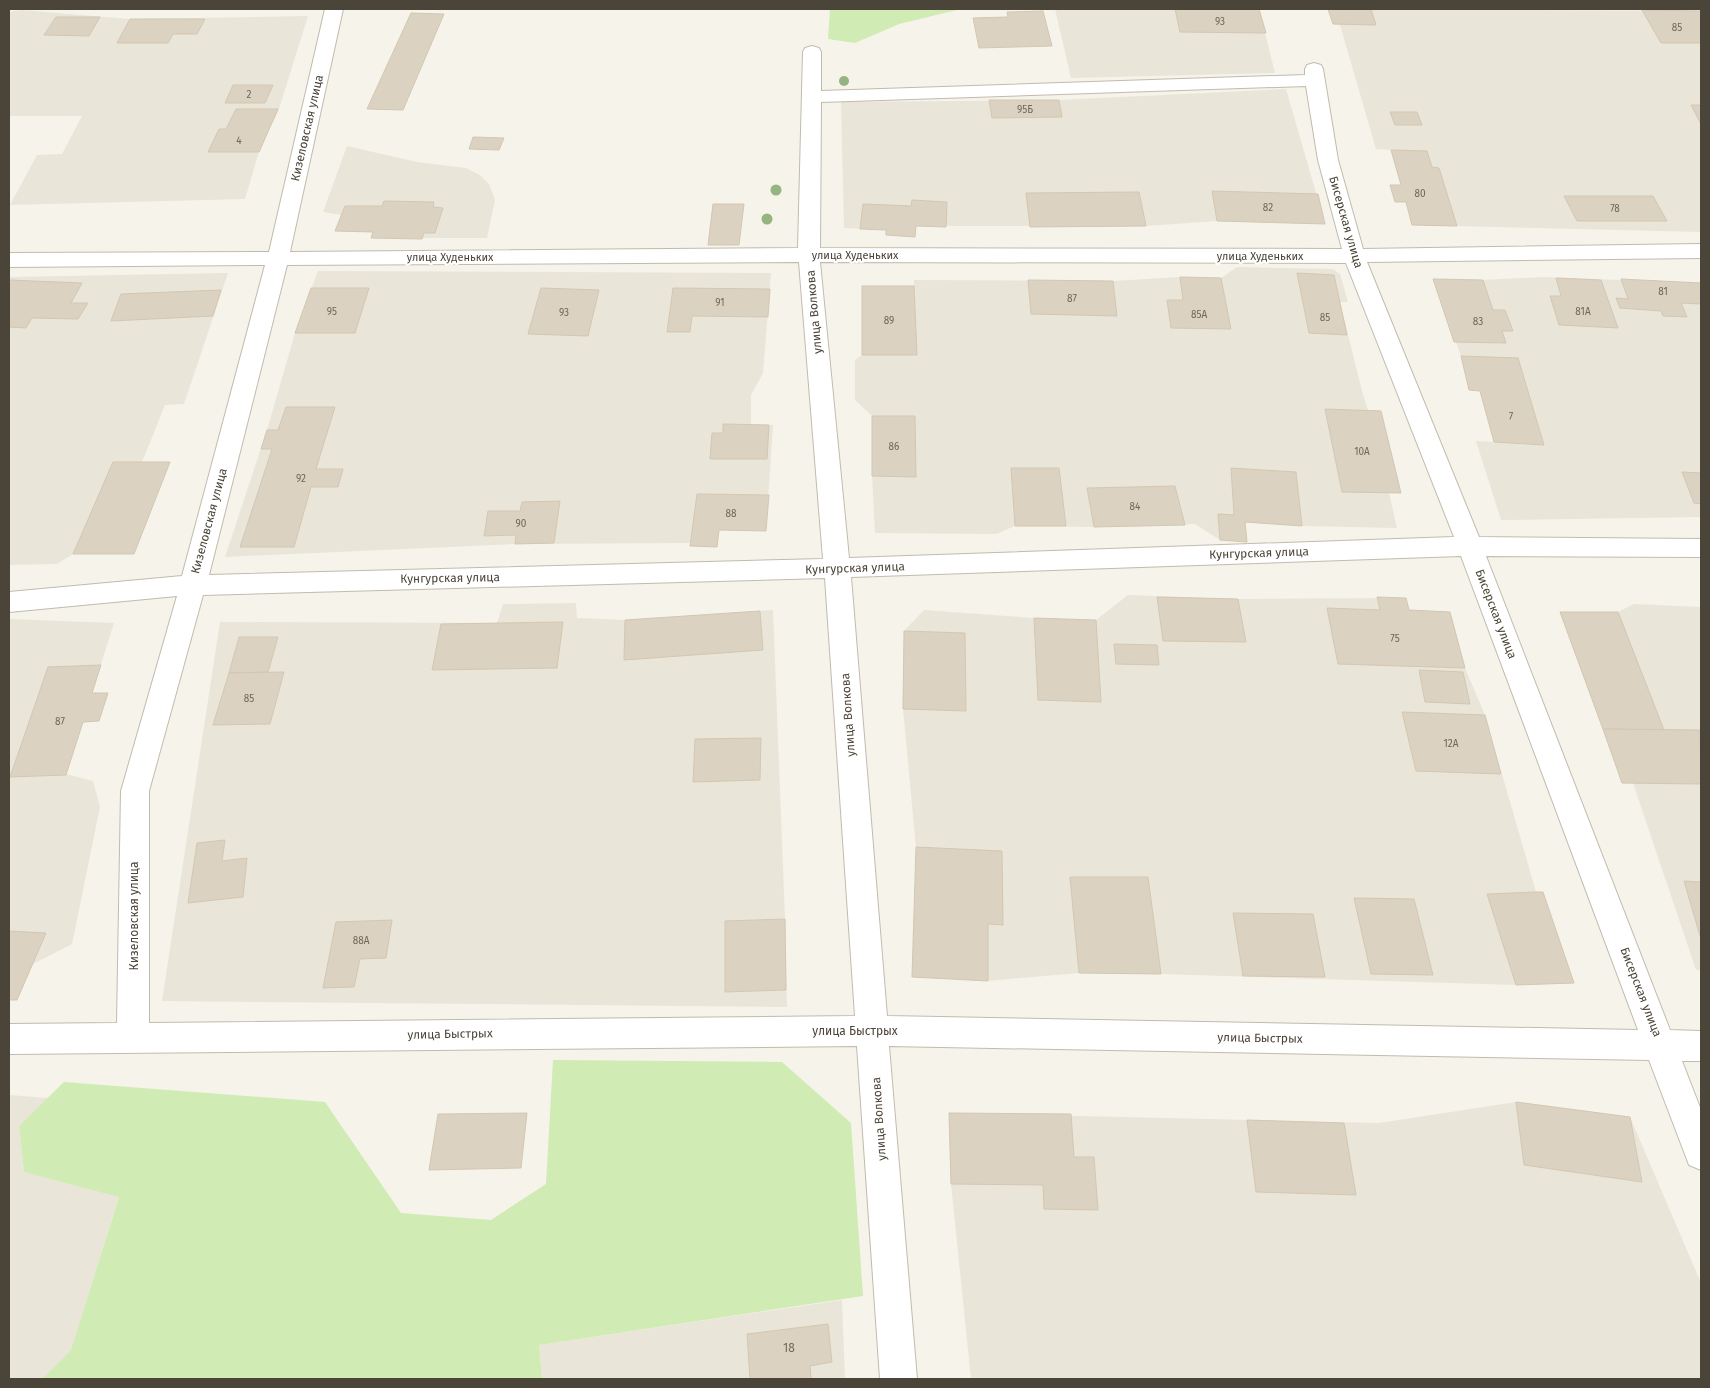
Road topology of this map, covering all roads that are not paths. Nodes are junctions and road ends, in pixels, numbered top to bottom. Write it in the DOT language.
graph roads {
  1 [pos="334,9"];
  2 [pos="812,52"];
  3 [pos="810,97"];
  4 [pos="1701,251"];
  5 [pos="809,255"];
  6 [pos="1354,256"];
  7 [pos="278,258"];
  8 [pos="9,260"];
  9 [pos="1470,546"];
  10 [pos="1701,548"];
  11 [pos="837,568"];
  12 [pos="193,585"];
  13 [pos="9,602"];
  14 [pos="873,1031"];
  15 [pos="133,1037"];
  16 [pos="9,1039"];
  17 [pos="1661,1046"];
  18 [pos="1701,1046"];
  19 [pos="1701,1153"];
  20 [pos="898,1379"];
  1 -- 7 [label="street, Кизеловская улица"];
  2 -- 3 [label="street, улица Волкова"];
  3 -- 5 [label="street, улица Волкова"];
  3 -- 6 [label="street, Бисерская улица"];
  4 -- 6 [label="street, улица Худеньких"];
  5 -- 6 [label="street, улица Худеньких"];
  5 -- 7 [label="street, улица Худеньких"];
  5 -- 11 [label="street, улица Волкова"];
  6 -- 9 [label="street, Бисерская улица"];
  7 -- 8 [label="street, улица Худеньких"];
  7 -- 12 [label="street, Кизеловская улица"];
  9 -- 10 [label="street, Кунгурская улица"];
  9 -- 11 [label="street, Кунгурская улица"];
  9 -- 17 [label="street, Бисерская улица"];
  11 -- 12 [label="street, Кунгурская улица"];
  11 -- 14 [label="street, улица Волкова"];
  12 -- 13 [label="street, Кунгурская улица"];
  12 -- 15 [label="street, Кизеловская улица"];
  14 -- 15 [label="street, улица Быстрых"];
  14 -- 17 [label="street, улица Быстрых"];
  14 -- 20 [label="street, улица Волкова"];
  15 -- 16 [label="street, улица Быстрых"];
  17 -- 18 [label="street, улица Быстрых"];
  17 -- 19 [label="street, Бисерская улица"];
}
